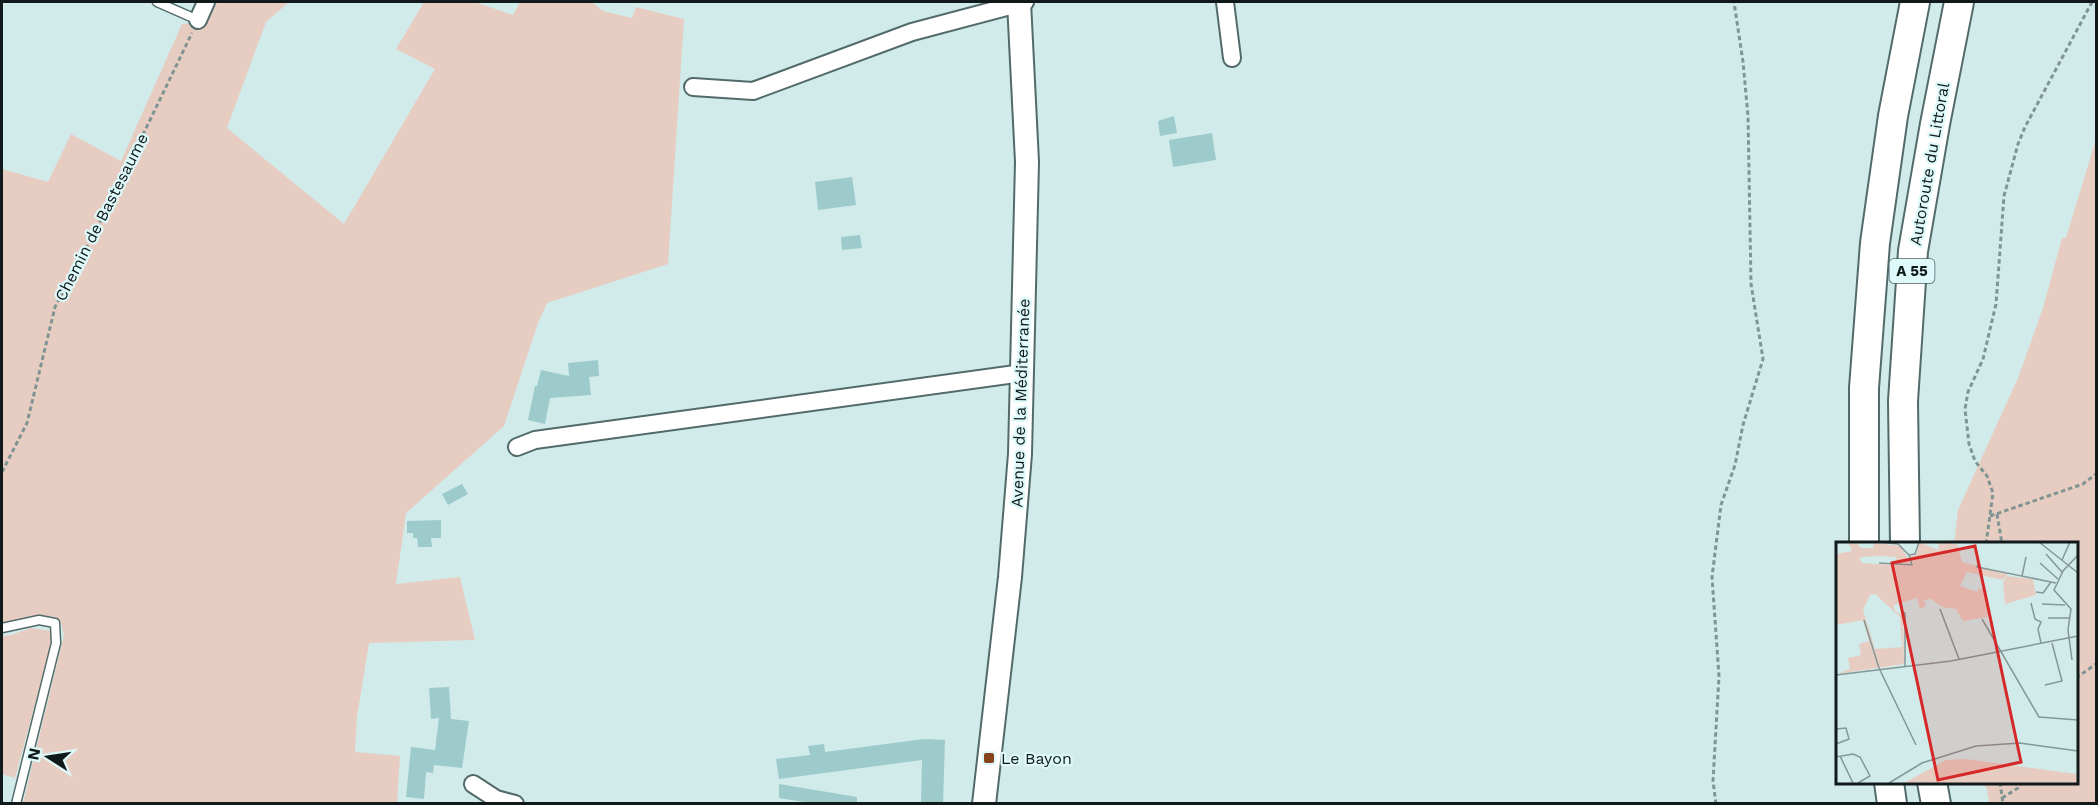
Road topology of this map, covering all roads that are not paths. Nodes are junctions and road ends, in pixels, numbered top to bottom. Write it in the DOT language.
graph roads {
  1 [pos="157,2"];
  2 [pos="206,2"];
  3 [pos="1021,2"];
  4 [pos="1225,2"];
  5 [pos="1916,2"];
  6 [pos="1959,2"];
  7 [pos="198,20"];
  8 [pos="1232,58"];
  9 [pos="693,87"];
  10 [pos="1023,373"];
  11 [pos="517,447"];
  12 [pos="1864,542"];
  13 [pos="1905,542"];
  14 [pos="2,628"];
  15 [pos="473,784"];
  16 [pos="1889,784"];
  17 [pos="1932,784"];
  18 [pos="16,804"];
  19 [pos="515,804"];
  20 [pos="984,804"];
  21 [pos="1892,804"];
  22 [pos="1936,804"];
  1 -- 7 [label="lane"];
  2 -- 7 [label="street"];
  3 -- 9 [label="street"];
  3 -- 10 [label="main road, Avenue de la Méditerranée"];
  4 -- 8 [label="street"];
  5 -- 12 [label="highway, A 55"];
  6 -- 13 [label="highway, Autoroute du Littoral / A 55"];
  10 -- 11 [label="street"];
  10 -- 20 [label="main road, Avenue de la Méditerranée"];
  14 -- 18 [label="lane"];
  15 -- 19 [label="street"];
  16 -- 21 [label="highway"];
  17 -- 22 [label="highway"];
}
